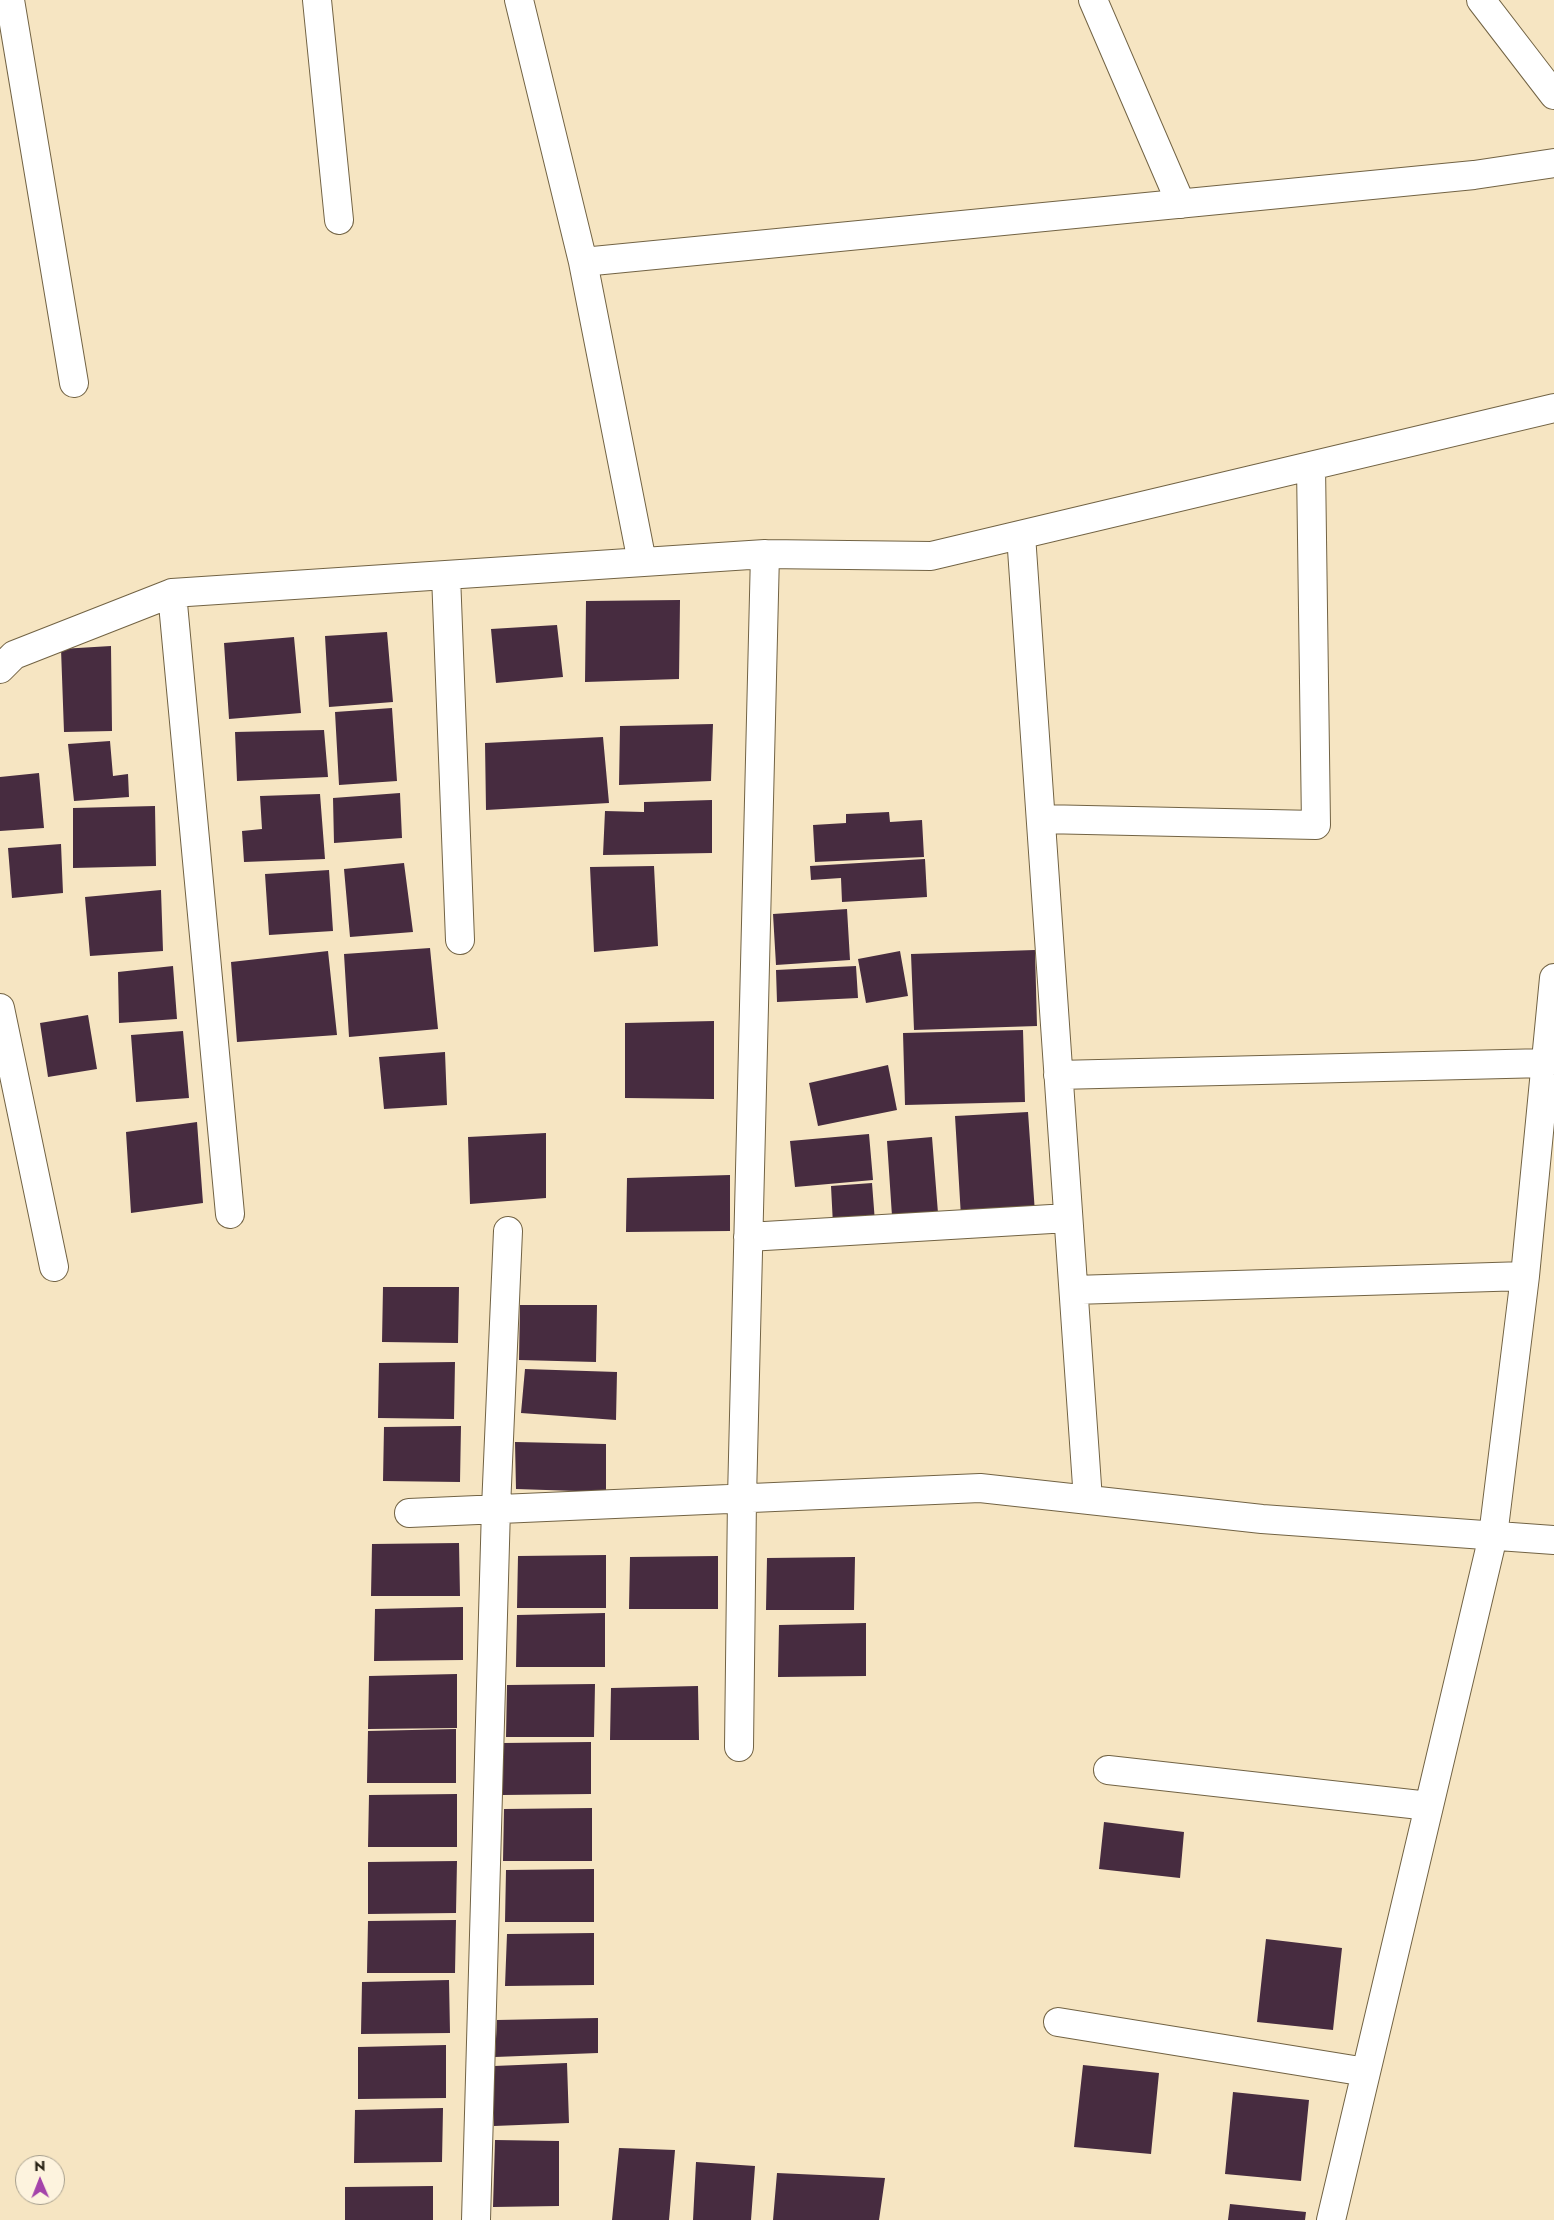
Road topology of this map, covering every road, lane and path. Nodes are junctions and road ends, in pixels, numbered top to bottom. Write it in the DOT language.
graph roads {
  1 [pos="10,0"];
  2 [pos="317,0"];
  3 [pos="519,0"];
  4 [pos="1093,0"];
  5 [pos="1481,0"];
  6 [pos="1554,95"];
  7 [pos="1554,163"];
  8 [pos="1182,204"];
  9 [pos="339,220"];
  10 [pos="582,262"];
  11 [pos="74,383"];
  12 [pos="1554,408"];
  13 [pos="1312,466"];
  14 [pos="1021,535"];
  15 [pos="765,554"];
  16 [pos="642,562"];
  17 [pos="446,574"];
  18 [pos="172,593"];
  19 [pos="5,655"];
  20 [pos="1040,820"];
  21 [pos="460,940"];
  22 [pos="1554,978"];
  23 [pos="0,1008"];
  24 [pos="1546,1063"];
  25 [pos="1058,1075"];
  26 [pos="230,1214"];
  27 [pos="1068,1218"];
  28 [pos="508,1231"];
  29 [pos="748,1237"];
  30 [pos="54,1267"];
  31 [pos="1525,1276"];
  32 [pos="1074,1290"];
  33 [pos="742,1498"];
  34 [pos="1088,1500"];
  35 [pos="496,1508"];
  36 [pos="409,1513"];
  37 [pos="1493,1536"];
  38 [pos="1554,1540"];
  39 [pos="738,1747"];
  40 [pos="1108,1770"];
  41 [pos="1429,1806"];
  42 [pos="1058,2022"];
  43 [pos="1366,2072"];
  44 [pos="476,2220"];
  45 [pos="1332,2220"];
  1 -- 11 [label="street"];
  2 -- 9 [label="street"];
  3 -- 10 [label="street"];
  4 -- 8 [label="street"];
  5 -- 6 [label="street"];
  7 -- 8 [label="street"];
  8 -- 10 [label="street"];
  10 -- 16 [label="street"];
  12 -- 13 [label="street"];
  13 -- 14 [label="street"];
  13 -- 20 [label="street"];
  14 -- 15 [label="street"];
  14 -- 20 [label="street"];
  15 -- 16 [label="street"];
  15 -- 29 [label="street"];
  16 -- 17 [label="street"];
  17 -- 18 [label="street"];
  17 -- 21 [label="street"];
  18 -- 19 [label="street"];
  18 -- 26 [label="street"];
  20 -- 25 [label="street"];
  22 -- 24 [label="street"];
  23 -- 30 [label="street"];
  24 -- 25 [label="street"];
  24 -- 31 [label="street"];
  25 -- 27 [label="street"];
  27 -- 29 [label="street"];
  27 -- 32 [label="street"];
  28 -- 35 [label="street"];
  29 -- 33 [label="street"];
  31 -- 32 [label="street"];
  31 -- 37 [label="street"];
  32 -- 34 [label="street"];
  33 -- 34 [label="street"];
  33 -- 35 [label="street"];
  33 -- 39 [label="street"];
  34 -- 37 [label="street"];
  35 -- 36 [label="street"];
  35 -- 44 [label="street"];
  37 -- 38 [label="street"];
  37 -- 41 [label="street"];
  40 -- 41 [label="street"];
  41 -- 43 [label="street"];
  42 -- 43 [label="street"];
  43 -- 45 [label="street"];
}
